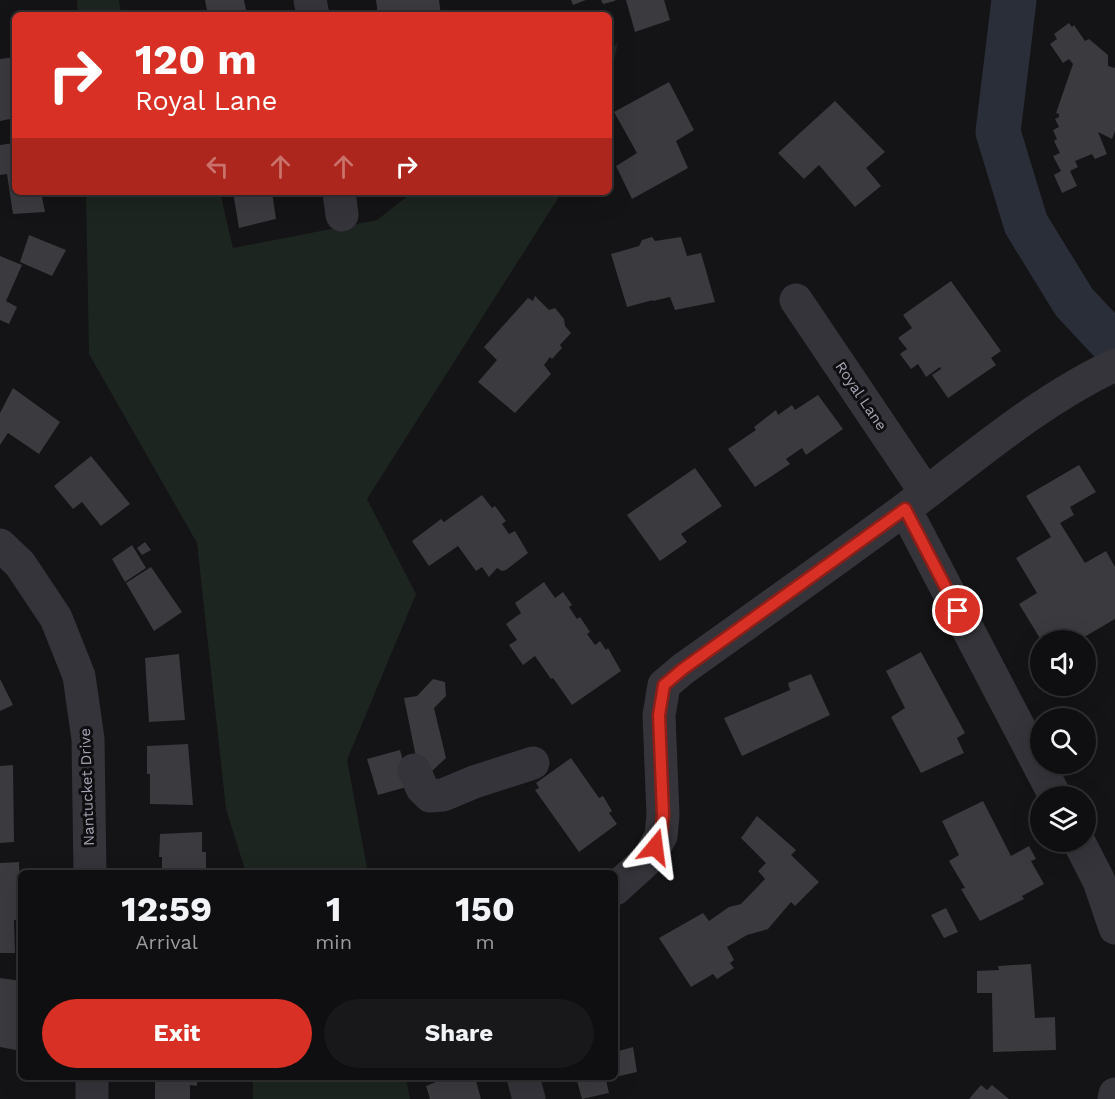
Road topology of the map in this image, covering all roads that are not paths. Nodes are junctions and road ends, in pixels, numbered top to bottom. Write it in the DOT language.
graph roads {
  1 [pos="796,300"];
  2 [pos="1108,369"];
  3 [pos="915,501"];
  4 [pos="0,545"];
  5 [pos="534,763"];
  6 [pos="414,770"];
  7 [pos="1050,786"];
  8 [pos="1084,852"];
  9 [pos="90,870"];
  10 [pos="618,886"];
  11 [pos="1115,928"];
  12 [pos="92,1080"];
  13 [pos="525,1080"];
  14 [pos="1115,1094"];
  15 [pos="92,1099"];
  16 [pos="529,1099"];
  17 [pos="1114,1099"];
  1 -- 3 [label="street, Royal Lane"];
  2 -- 3 [label="street"];
  3 -- 7 [label="street, Royal Lane"];
  3 -- 10 [label="street"];
  4 -- 9 [label="street, Nantucket Drive"];
  5 -- 6 [label="street"];
  8 -- 11 [label="street"];
  12 -- 15 [label="street"];
  13 -- 16 [label="street"];
  14 -- 17 [label="street"];
}
